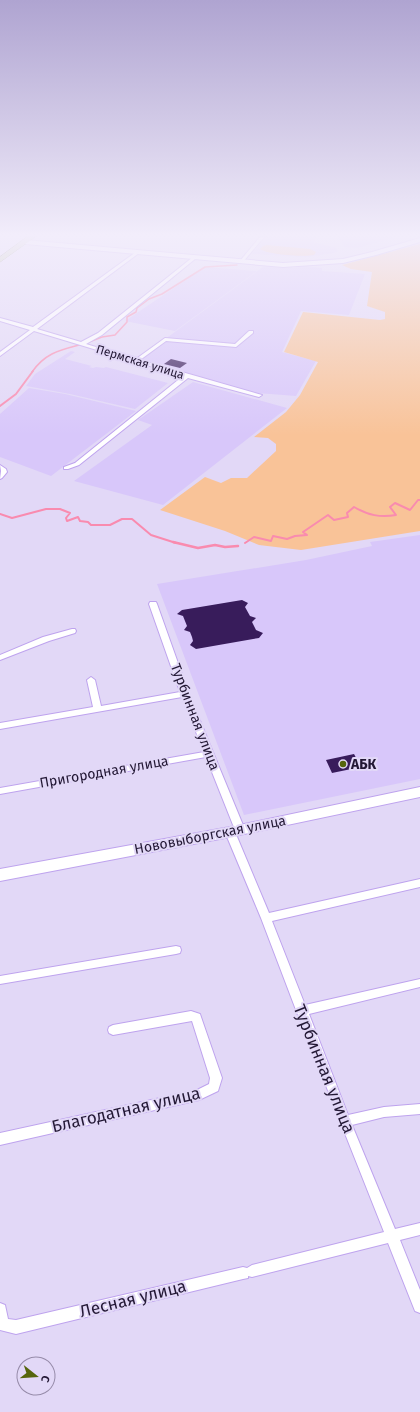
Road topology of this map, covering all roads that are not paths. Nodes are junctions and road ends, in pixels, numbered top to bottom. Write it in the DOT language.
graph roads {
  1 [pos="69,303"];
  2 [pos="138,303"];
  3 [pos="0,319"];
  4 [pos="34,329"];
  5 [pos="251,332"];
  6 [pos="81,344"];
  7 [pos="0,354"];
  8 [pos="137,360"];
  9 [pos="187,376"];
  10 [pos="259,395"];
  11 [pos="0,466"];
  12 [pos="66,468"];
  13 [pos="0,477"];
  14 [pos="154,604"];
  15 [pos="72,631"];
  16 [pos="0,658"];
  17 [pos="91,680"];
  18 [pos="185,694"];
  19 [pos="98,710"];
  20 [pos="0,726"];
  21 [pos="208,754"];
  22 [pos="0,791"];
  23 [pos="420,792"];
  24 [pos="235,831"];
  25 [pos="0,875"];
  26 [pos="420,883"];
  27 [pos="266,918"];
  28 [pos="176,950"];
  29 [pos="0,980"];
  30 [pos="420,983"];
  31 [pos="301,1011"];
  32 [pos="113,1030"];
  33 [pos="420,1109"];
  34 [pos="345,1121"];
  35 [pos="0,1140"];
  36 [pos="420,1229"];
  37 [pos="392,1237"];
  38 [pos="420,1306"];
  39 [pos="0,1310"];
  1 -- 4 [label="street"];
  2 -- 6 [label="street"];
  3 -- 4 [label="street, Пермская улица"];
  4 -- 6 [label="street, Пермская улица"];
  4 -- 7 [label="street"];
  5 -- 8 [label="street"];
  6 -- 8 [label="street, Пермская улица"];
  8 -- 9 [label="street, Пермская улица"];
  9 -- 10 [label="street, Пермская улица"];
  9 -- 12 [label="street"];
  11 -- 13 [label="street"];
  14 -- 18 [label="street, Турбинная улица"];
  15 -- 16 [label="street"];
  17 -- 19 [label="street"];
  18 -- 19 [label="street"];
  18 -- 21 [label="street, Турбинная улица"];
  19 -- 20 [label="street"];
  21 -- 22 [label="street, Пригородная улица"];
  21 -- 24 [label="street, Турбинная улица"];
  23 -- 24 [label="street, Нововыборгская улица"];
  24 -- 25 [label="street, Нововыборгская улица"];
  24 -- 27 [label="street, Турбинная улица"];
  26 -- 27 [label="street"];
  27 -- 31 [label="street, Турбинная улица"];
  28 -- 29 [label="street"];
  30 -- 31 [label="street"];
  31 -- 34 [label="street, Турбинная улица"];
  32 -- 35 [label="street, Благодатная улица"];
  33 -- 34 [label="street"];
  34 -- 37 [label="street, Турбинная улица"];
  36 -- 37 [label="street, Лесная улица"];
  37 -- 38 [label="street, Турбинная улица"];
  37 -- 39 [label="street, Лесная улица"];
}
